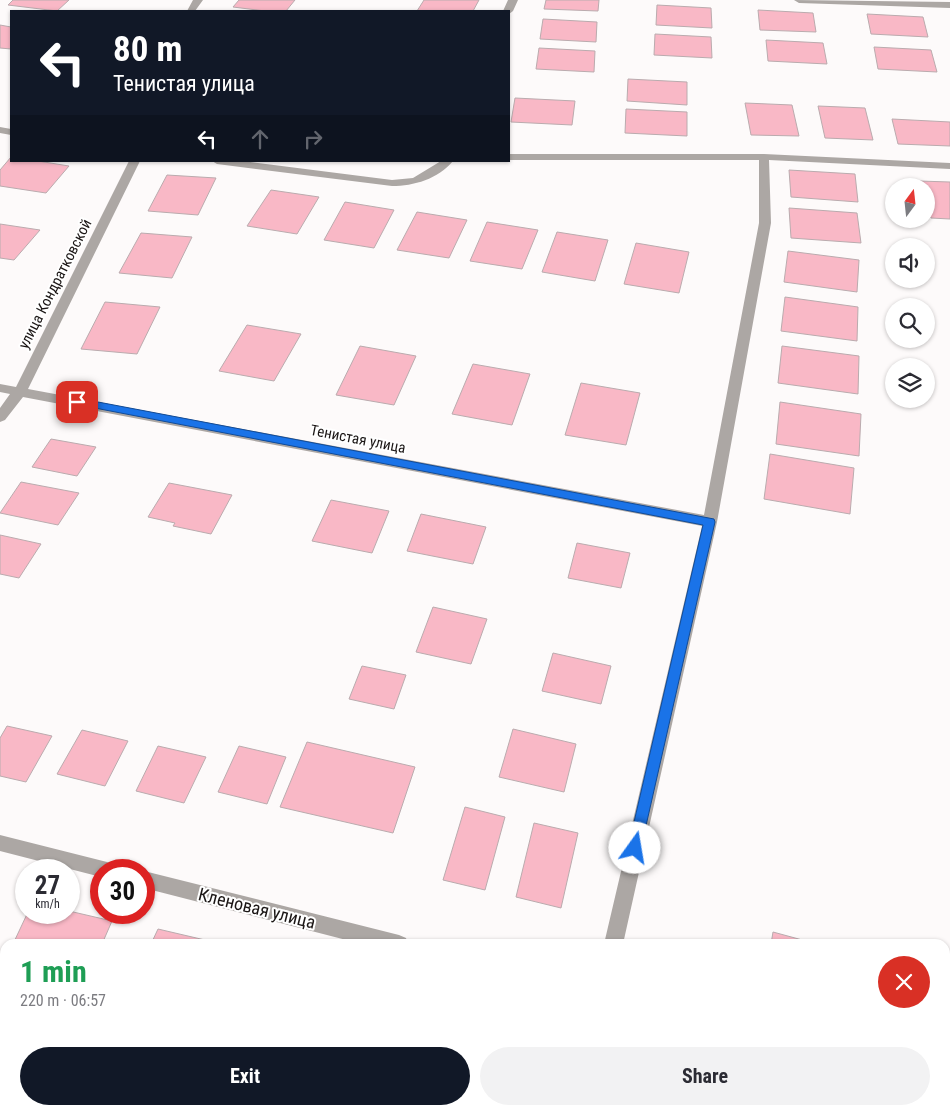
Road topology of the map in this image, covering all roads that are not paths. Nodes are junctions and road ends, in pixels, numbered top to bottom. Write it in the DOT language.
graph roads {
  1 [pos="799,0"];
  2 [pos="950,5"];
  3 [pos="510,157"];
  4 [pos="764,157"];
  5 [pos="134,162"];
  6 [pos="224,162"];
  7 [pos="447,162"];
  8 [pos="950,166"];
  9 [pos="0,388"];
  10 [pos="20,391"];
  11 [pos="0,418"];
  12 [pos="710,522"];
  13 [pos="0,843"];
  14 [pos="90,866"];
  15 [pos="155,882"];
  16 [pos="379,939"];
  17 [pos="614,939"];
  1 -- 2 [label="street"];
  3 -- 4 [label="street"];
  4 -- 8 [label="street"];
  4 -- 12 [label="street"];
  5 -- 10 [label="street, улица Кондратковской"];
  6 -- 7 [label="street"];
  9 -- 10 [label="street, Тенистая улица"];
  10 -- 11 [label="street, улица Кондратковской"];
  10 -- 12 [label="street, Тенистая улица"];
  12 -- 17 [label="street"];
  13 -- 14 [label="street"];
  15 -- 16 [label="street, Кленовая улица"];
}
